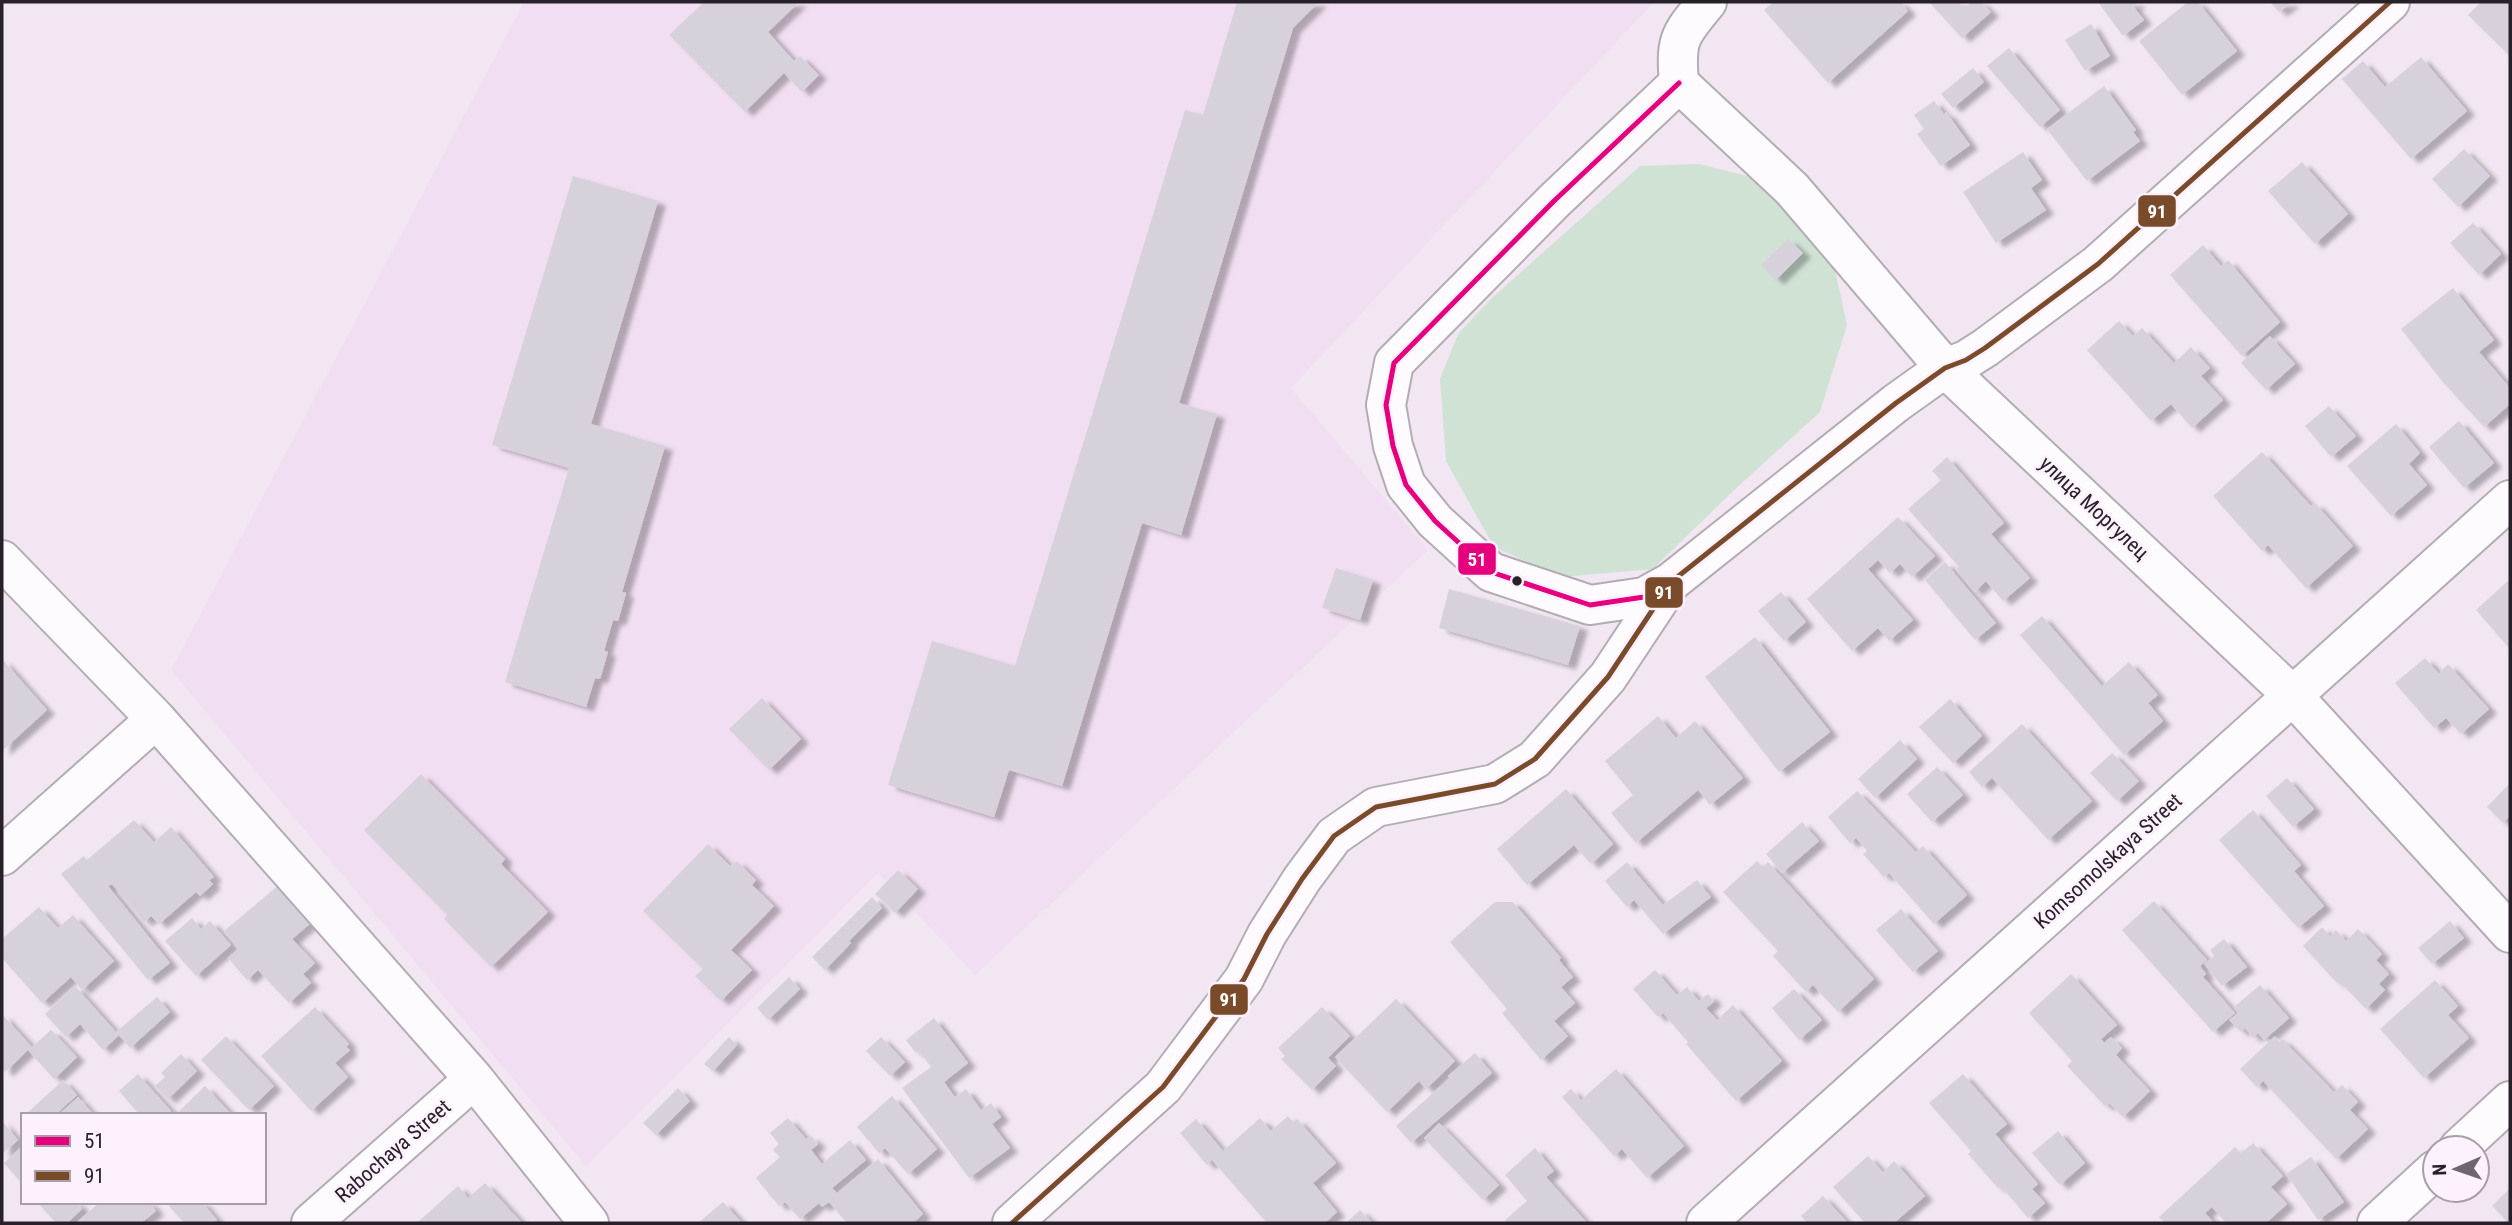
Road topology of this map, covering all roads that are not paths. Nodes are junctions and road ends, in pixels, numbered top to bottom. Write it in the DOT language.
graph roads {
  1 [pos="1707,2"];
  2 [pos="2389,2"];
  3 [pos="1679,83"];
  4 [pos="1945,368"];
  5 [pos="2510,500"];
  6 [pos="2,560"];
  7 [pos="1671,582"];
  8 [pos="2292,695"];
  9 [pos="156,719"];
  10 [pos="2,856"];
  11 [pos="2510,933"];
  12 [pos="474,1079"];
  13 [pos="2510,1101"];
  14 [pos="2474,1134"];
  15 [pos="2421,1183"];
  16 [pos="311,1223"];
  17 [pos="589,1223"];
  18 [pos="1012,1223"];
  19 [pos="1706,1223"];
  20 [pos="2376,1223"];
  1 -- 3 [label="street"];
  2 -- 4 [label="street"];
  3 -- 4 [label="street, улица Моргулец"];
  3 -- 7 [label="street"];
  4 -- 7 [label="street"];
  4 -- 8 [label="street, улица Моргулец"];
  5 -- 8 [label="street, Komsomolskaya Street"];
  6 -- 9 [label="street"];
  7 -- 18 [label="street"];
  8 -- 11 [label="street, улица Моргулец"];
  8 -- 19 [label="street, Komsomolskaya Street"];
  9 -- 10 [label="street"];
  9 -- 12 [label="street"];
  12 -- 16 [label="street, Rabochaya Street"];
  12 -- 17 [label="street"];
  13 -- 14 [label="street"];
  15 -- 20 [label="street"];
}
